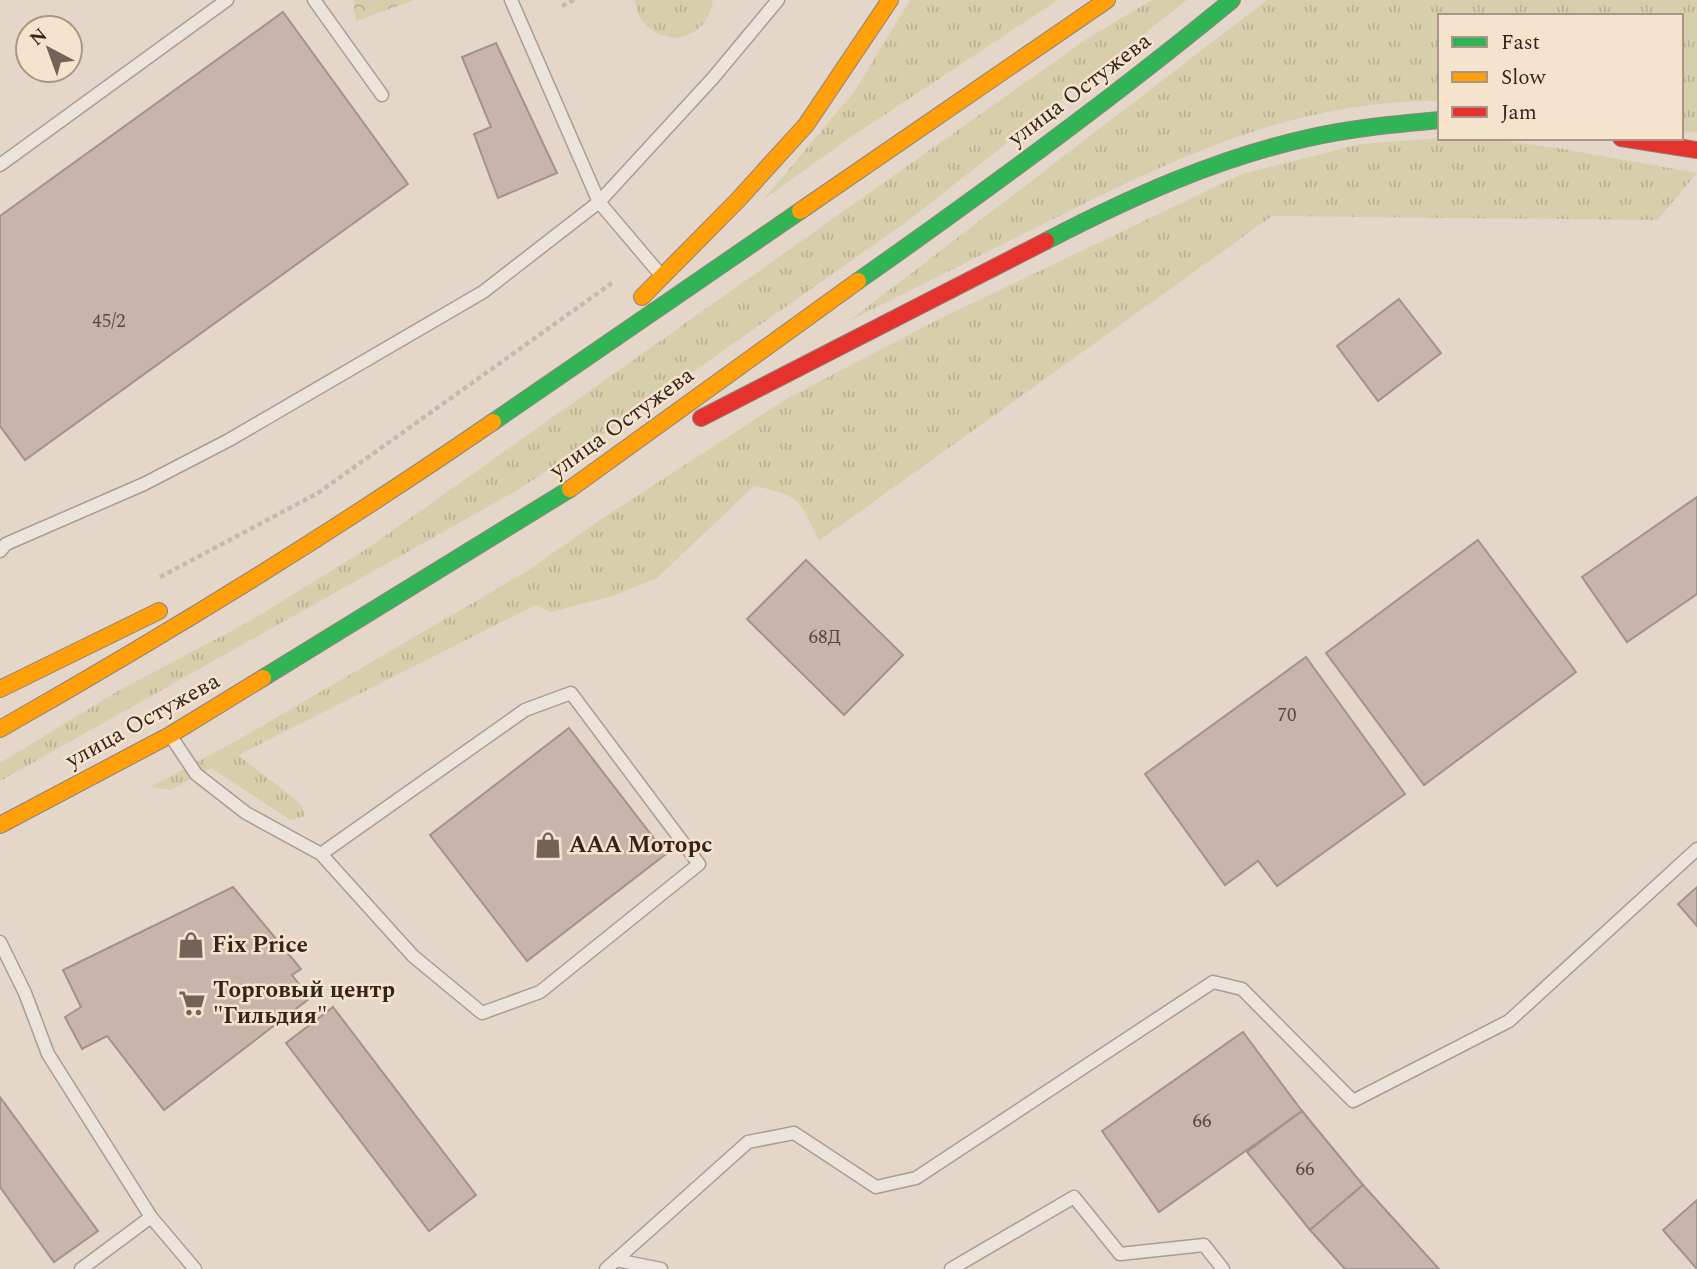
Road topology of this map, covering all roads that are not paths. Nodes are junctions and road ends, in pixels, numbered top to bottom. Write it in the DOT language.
graph roads {
  1 [pos="227,0"];
  2 [pos="314,0"];
  3 [pos="511,0"];
  4 [pos="778,0"];
  5 [pos="890,0"];
  6 [pos="1107,0"];
  7 [pos="1232,0"];
  8 [pos="382,95"];
  9 [pos="1438,120"];
  10 [pos="1634,140"];
  11 [pos="1697,150"];
  12 [pos="0,165"];
  13 [pos="599,202"];
  14 [pos="663,277"];
  15 [pos="559,375"];
  16 [pos="565,493"];
  17 [pos="365,510"];
  18 [pos="0,551"];
  19 [pos="207,588"];
  20 [pos="171,606"];
  21 [pos="0,689"];
  22 [pos="0,729"];
  23 [pos="170,735"];
  24 [pos="0,824"];
  25 [pos="1697,849"];
  26 [pos="321,854"];
  27 [pos="0,942"];
  28 [pos="151,1217"];
  29 [pos="611,1265"];
  30 [pos="81,1269"];
  31 [pos="195,1269"];
  32 [pos="661,1269"];
  33 [pos="951,1269"];
  34 [pos="1223,1269"];
  1 -- 12 [label="lane"];
  2 -- 8 [label="lane"];
  3 -- 13 [label="lane"];
  4 -- 13 [label="lane"];
  5 -- 14 [label="main road"];
  6 -- 15 [label="main road"];
  7 -- 16 [label="main road, улица Остужева"];
  9 -- 16 [label="main road"];
  10 -- 11 [label="main road"];
  13 -- 14 [label="lane"];
  13 -- 18 [label="lane"];
  14 -- 15 [label="main road"];
  15 -- 17 [label="main road"];
  16 -- 23 [label="main road, улица Остужева"];
  17 -- 19 [label="main road"];
  17 -- 22 [label="main road"];
  20 -- 21 [label="main road"];
  23 -- 24 [label="main road, улица Остужева"];
  23 -- 26 [label="lane"];
  25 -- 29 [label="lane"];
  26 -- 26 [label="lane"];
  27 -- 28 [label="lane"];
  28 -- 30 [label="lane"];
  28 -- 31 [label="lane"];
  29 -- 32 [label="lane"];
  33 -- 34 [label="lane"];
}
